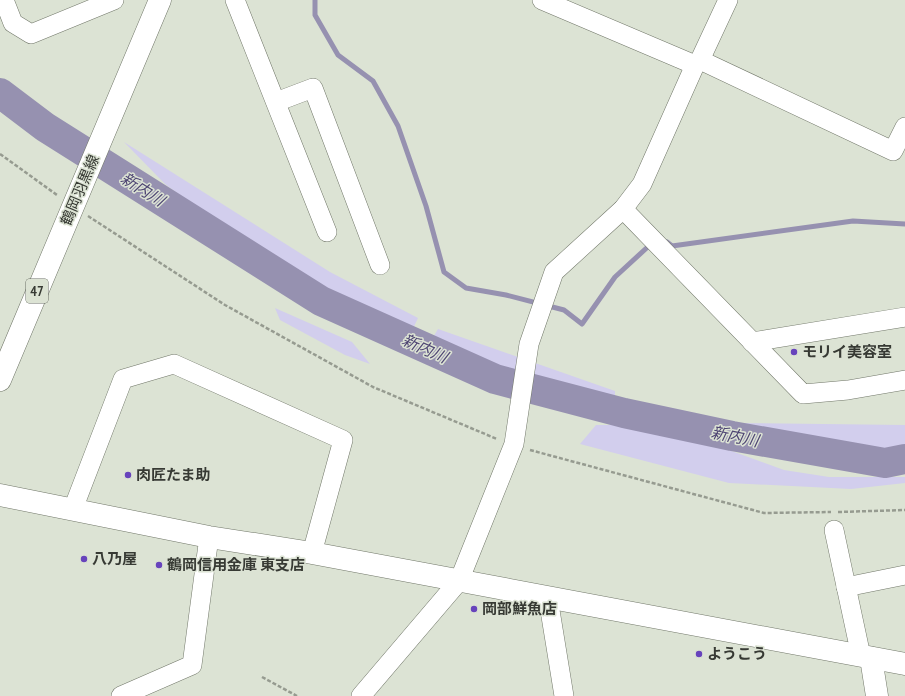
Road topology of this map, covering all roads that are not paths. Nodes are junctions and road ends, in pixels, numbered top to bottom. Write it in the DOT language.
graph roads {
  1 [pos="4,0"];
  2 [pos="114,0"];
  3 [pos="160,0"];
  4 [pos="236,0"];
  5 [pos="542,0"];
  6 [pos="728,0"];
  7 [pos="698,62"];
  8 [pos="276,102"];
  9 [pos="905,128"];
  10 [pos="623,209"];
  11 [pos="327,232"];
  12 [pos="380,265"];
  13 [pos="905,317"];
  14 [pos="752,342"];
  15 [pos="0,380"];
  16 [pos="905,380"];
  17 [pos="0,495"];
  18 [pos="73,509"];
  19 [pos="834,530"];
  20 [pos="210,537"];
  21 [pos="312,553"];
  22 [pos="905,576"];
  23 [pos="459,580"];
  24 [pos="846,587"];
  25 [pos="548,598"];
  26 [pos="866,657"];
  27 [pos="905,664"];
  28 [pos="121,696"];
  29 [pos="361,696"];
  30 [pos="564,696"];
  31 [pos="877,696"];
  1 -- 2 [label="street"];
  3 -- 15 [label="street, 鶴岡羽黒線 / 47"];
  4 -- 8 [label="street"];
  5 -- 7 [label="street"];
  6 -- 7 [label="street"];
  7 -- 9 [label="street"];
  7 -- 10 [label="street"];
  8 -- 11 [label="street"];
  8 -- 12 [label="street"];
  10 -- 14 [label="street"];
  10 -- 23 [label="street"];
  13 -- 14 [label="street"];
  14 -- 16 [label="street"];
  17 -- 18 [label="street"];
  18 -- 20 [label="street"];
  18 -- 21 [label="street"];
  19 -- 24 [label="street"];
  20 -- 21 [label="street"];
  20 -- 28 [label="street"];
  21 -- 23 [label="street"];
  22 -- 24 [label="street"];
  23 -- 25 [label="street"];
  23 -- 29 [label="street"];
  24 -- 26 [label="street"];
  25 -- 26 [label="street"];
  25 -- 30 [label="street"];
  26 -- 27 [label="street"];
  26 -- 31 [label="street"];
}
